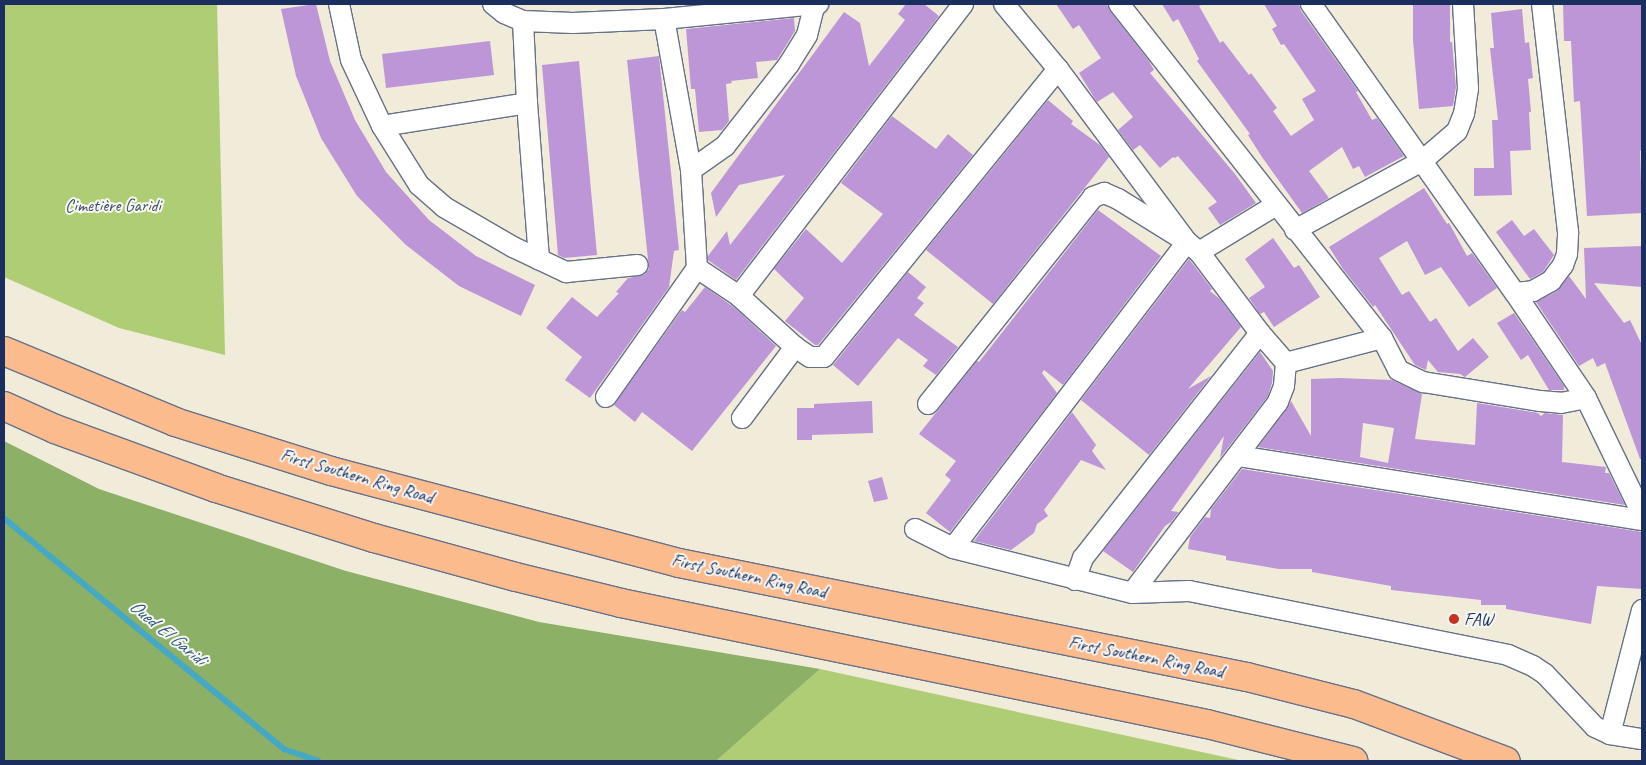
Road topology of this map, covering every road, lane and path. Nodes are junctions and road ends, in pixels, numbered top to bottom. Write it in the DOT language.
graph roads {
  1 [pos="339,4"];
  2 [pos="493,4"];
  3 [pos="816,4"];
  4 [pos="963,4"];
  5 [pos="1004,4"];
  6 [pos="1119,4"];
  7 [pos="1311,4"];
  8 [pos="1463,4"];
  9 [pos="1542,4"];
  10 [pos="664,18"];
  11 [pos="523,21"];
  12 [pos="1058,69"];
  13 [pos="527,103"];
  14 [pos="382,126"];
  15 [pos="1422,161"];
  16 [pos="690,170"];
  17 [pos="1276,205"];
  18 [pos="1295,230"];
  19 [pos="1193,247"];
  20 [pos="539,260"];
  21 [pos="638,265"];
  22 [pos="697,268"];
  23 [pos="1515,293"];
  24 [pos="739,296"];
  25 [pos="1260,333"];
  26 [pos="1382,338"];
  27 [pos="794,347"];
  28 [pos="4,351"];
  29 [pos="1286,363"];
  30 [pos="606,397"];
  31 [pos="1586,398"];
  32 [pos="928,404"];
  33 [pos="4,406"];
  34 [pos="742,418"];
  35 [pos="1238,456"];
  36 [pos="1642,514"];
  37 [pos="1642,520"];
  38 [pos="915,529"];
  39 [pos="953,548"];
  40 [pos="1075,580"];
  41 [pos="1132,593"];
  42 [pos="1642,610"];
  43 [pos="1610,734"];
  44 [pos="1642,739"];
  45 [pos="1353,761"];
  46 [pos="1506,761"];
  1 -- 14 [label="street"];
  2 -- 11 [label="street"];
  3 -- 10 [label="street"];
  3 -- 16 [label="street"];
  4 -- 24 [label="street"];
  5 -- 12 [label="street"];
  6 -- 17 [label="street"];
  7 -- 15 [label="street"];
  8 -- 15 [label="street"];
  9 -- 23 [label="street"];
  10 -- 11 [label="street"];
  10 -- 16 [label="street"];
  11 -- 13 [label="street"];
  12 -- 19 [label="street"];
  12 -- 27 [label="street"];
  13 -- 14 [label="street"];
  13 -- 20 [label="street"];
  14 -- 20 [label="street"];
  15 -- 18 [label="street"];
  15 -- 23 [label="street"];
  16 -- 22 [label="street"];
  17 -- 18 [label="street"];
  17 -- 19 [label="street"];
  18 -- 26 [label="street"];
  19 -- 25 [label="street"];
  19 -- 32 [label="street"];
  19 -- 39 [label="street"];
  20 -- 21 [label="street"];
  22 -- 24 [label="street"];
  22 -- 30 [label="street"];
  23 -- 31 [label="street"];
  24 -- 27 [label="street"];
  25 -- 29 [label="street"];
  25 -- 40 [label="street"];
  26 -- 29 [label="street"];
  26 -- 31 [label="street"];
  27 -- 34 [label="street"];
  28 -- 46 [label="highway, First Southern Ring Road"];
  29 -- 35 [label="street"];
  31 -- 36 [label="street"];
  33 -- 45 [label="highway"];
  35 -- 37 [label="street"];
  35 -- 41 [label="street"];
  38 -- 39 [label="street"];
  39 -- 40 [label="street"];
  40 -- 41 [label="street"];
  41 -- 43 [label="street"];
  42 -- 43 [label="street"];
  43 -- 44 [label="street"];
}
